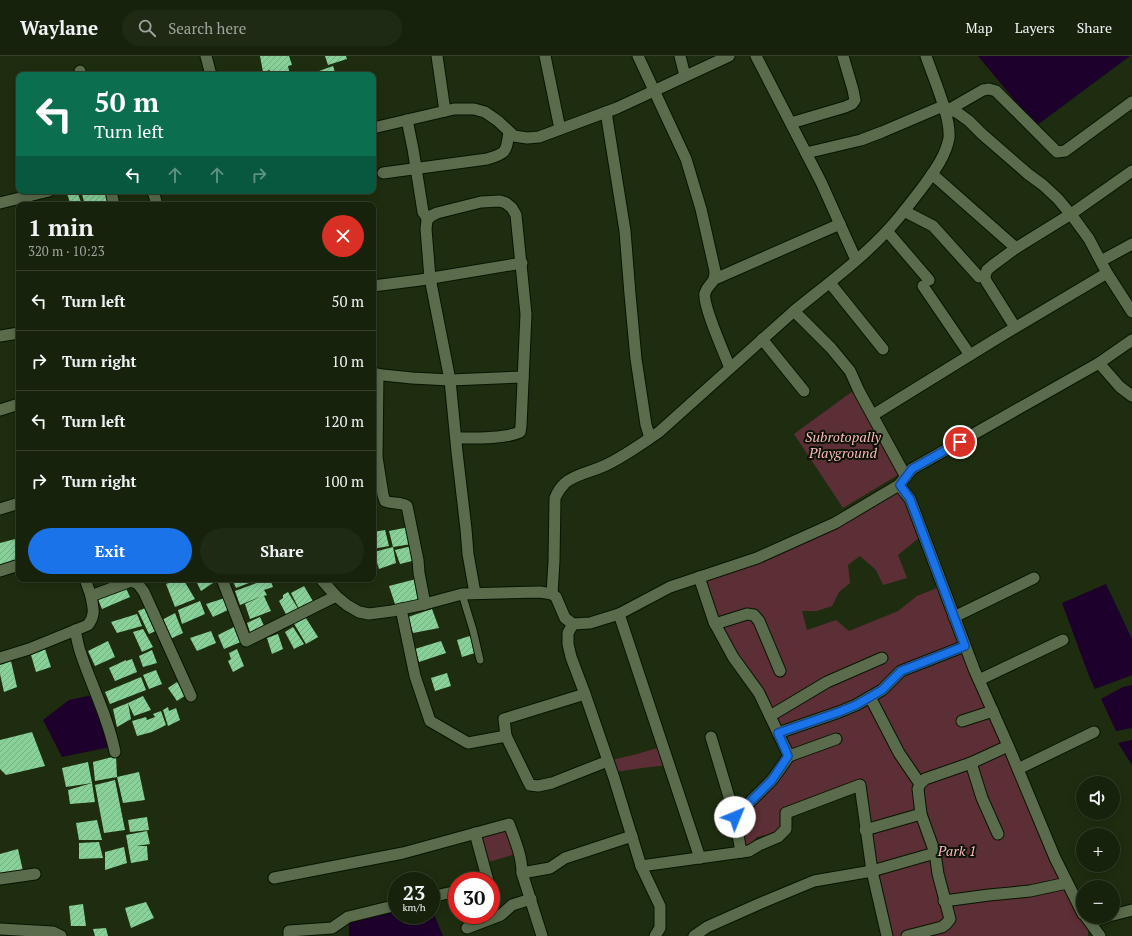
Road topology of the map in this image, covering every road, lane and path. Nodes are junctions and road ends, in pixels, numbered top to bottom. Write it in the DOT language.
graph roads {
  1 [pos="206,56"];
  2 [pos="437,56"];
  3 [pos="545,56"];
  4 [pos="638,56"];
  5 [pos="680,56"];
  6 [pos="729,56"];
  7 [pos="756,56"];
  8 [pos="843,56"];
  9 [pos="926,56"];
  10 [pos="210,72"];
  11 [pos="685,76"];
  12 [pos="654,90"];
  13 [pos="1132,102"];
  14 [pos="947,108"];
  15 [pos="445,111"];
  16 [pos="606,112"];
  17 [pos="406,120"];
  18 [pos="791,123"];
  19 [pos="376,127"];
  20 [pos="560,129"];
  21 [pos="509,132"];
  22 [pos="806,153"];
  23 [pos="416,169"];
  24 [pos="1132,171"];
  25 [pos="383,173"];
  26 [pos="932,174"];
  27 [pos="38,194"];
  28 [pos="0,203"];
  29 [pos="904,211"];
  30 [pos="1071,214"];
  31 [pos="427,220"];
  32 [pos="840,224"];
  33 [pos="887,231"];
  34 [pos="1132,244"];
  35 [pos="1016,248"];
  36 [pos="856,260"];
  37 [pos="1101,261"];
  38 [pos="522,263"];
  39 [pos="1107,273"];
  40 [pos="980,277"];
  41 [pos="430,278"];
  42 [pos="715,279"];
  43 [pos="830,283"];
  44 [pos="376,286"];
  45 [pos="794,310"];
  46 [pos="1132,312"];
  47 [pos="1015,327"];
  48 [pos="16,333"];
  49 [pos="0,336"];
  50 [pos="762,340"];
  51 [pos="1132,340"];
  52 [pos="883,348"];
  53 [pos="970,355"];
  54 [pos="1099,363"];
  55 [pos="730,368"];
  56 [pos="376,374"];
  57 [pos="523,377"];
  58 [pos="450,380"];
  59 [pos="804,391"];
  60 [pos="1132,396"];
  61 [pos="16,405"];
  62 [pos="0,410"];
  63 [pos="873,415"];
  64 [pos="376,416"];
  65 [pos="456,438"];
  66 [pos="650,438"];
  67 [pos="903,481"];
  68 [pos="16,504"];
  69 [pos="0,509"];
  70 [pos="16,566"];
  71 [pos="0,571"];
  72 [pos="699,577"];
  73 [pos="1034,578"];
  74 [pos="86,582"];
  75 [pos="129,582"];
  76 [pos="138,582"];
  77 [pos="223,582"];
  78 [pos="324,582"];
  79 [pos="475,593"];
  80 [pos="462,594"];
  81 [pos="552,594"];
  82 [pos="91,596"];
  83 [pos="336,596"];
  84 [pos="425,604"];
  85 [pos="401,609"];
  86 [pos="619,614"];
  87 [pos="954,617"];
  88 [pos="573,624"];
  89 [pos="715,624"];
  90 [pos="75,630"];
  91 [pos="1063,640"];
  92 [pos="965,646"];
  93 [pos="0,658"];
  94 [pos="882,658"];
  95 [pos="480,660"];
  96 [pos="780,670"];
  97 [pos="978,680"];
  98 [pos="585,694"];
  99 [pos="192,696"];
  100 [pos="870,697"];
  101 [pos="993,711"];
  102 [pos="770,716"];
  103 [pos="962,721"];
  104 [pos="1094,732"];
  105 [pos="778,733"];
  106 [pos="506,736"];
  107 [pos="711,737"];
  108 [pos="836,739"];
  109 [pos="1008,746"];
  110 [pos="115,752"];
  111 [pos="788,756"];
  112 [pos="608,761"];
  113 [pos="971,763"];
  114 [pos="1018,769"];
  115 [pos="920,784"];
  116 [pos="921,814"];
  117 [pos="735,817"];
  118 [pos="865,830"];
  119 [pos="475,834"];
  120 [pos="998,834"];
  121 [pos="632,836"];
  122 [pos="741,852"];
  123 [pos="935,853"];
  124 [pos="700,858"];
  125 [pos="641,866"];
  126 [pos="872,871"];
  127 [pos="486,872"];
  128 [pos="522,873"];
  129 [pos="35,874"];
  130 [pos="274,878"];
  131 [pos="0,879"];
  132 [pos="1067,883"];
  133 [pos="531,899"];
  134 [pos="1076,900"];
  135 [pos="944,901"];
  136 [pos="388,907"];
  137 [pos="1132,910"];
  138 [pos="1120,913"];
  139 [pos="1091,924"];
  140 [pos="467,928"];
  141 [pos="0,929"];
  142 [pos="657,935"];
  143 [pos="61,936"];
  144 [pos="288,936"];
  145 [pos="542,936"];
  146 [pos="694,936"];
  147 [pos="887,936"];
  148 [pos="907,936"];
  149 [pos="1100,936"];
  1 -- 10 [label="street"];
  2 -- 15 [label="street"];
  3 -- 20 [label="street"];
  4 -- 12 [label="street"];
  5 -- 11 [label="street"];
  6 -- 11 [label="street"];
  7 -- 18 [label="street"];
  8 -- 18 [label="street"];
  9 -- 14 [label="street"];
  11 -- 12 [label="street"];
  12 -- 16 [label="street"];
  12 -- 42 [label="street"];
  13 -- 14 [label="street"];
  14 -- 22 [label="street"];
  14 -- 26 [label="street"];
  14 -- 30 [label="street"];
  15 -- 17 [label="street"];
  15 -- 21 [label="street"];
  16 -- 20 [label="street"];
  16 -- 66 [label="street"];
  17 -- 19 [label="street"];
  17 -- 23 [label="street"];
  18 -- 22 [label="street"];
  20 -- 21 [label="street"];
  21 -- 23 [label="street"];
  22 -- 32 [label="street"];
  23 -- 25 [label="street"];
  23 -- 31 [label="street"];
  24 -- 30 [label="street"];
  26 -- 29 [label="street"];
  26 -- 35 [label="street"];
  27 -- 28 [label="street"];
  29 -- 33 [label="street"];
  29 -- 40 [label="street"];
  30 -- 35 [label="street"];
  30 -- 37 [label="street"];
  31 -- 38 [label="street"];
  31 -- 41 [label="street"];
  32 -- 36 [label="street"];
  32 -- 42 [label="street"];
  33 -- 36 [label="street"];
  33 -- 53 [label="street"];
  34 -- 37 [label="street"];
  35 -- 47 [label="street"];
  36 -- 43 [label="street"];
  37 -- 39 [label="street"];
  38 -- 41 [label="street"];
  38 -- 57 [label="street"];
  39 -- 46 [label="street"];
  39 -- 47 [label="street"];
  41 -- 44 [label="street"];
  41 -- 58 [label="street"];
  42 -- 55 [label="street"];
  43 -- 45 [label="street"];
  43 -- 52 [label="street"];
  45 -- 50 [label="street"];
  45 -- 63 [label="street"];
  47 -- 53 [label="street"];
  48 -- 49 [label="street"];
  50 -- 55 [label="street"];
  50 -- 59 [label="street"];
  51 -- 54 [label="street"];
  53 -- 63 [label="street"];
  54 -- 60 [label="street"];
  54 -- 67 [label="street"];
  55 -- 66 [label="street"];
  56 -- 58 [label="street"];
  57 -- 58 [label="street"];
  57 -- 65 [label="street"];
  58 -- 65 [label="street"];
  61 -- 62 [label="street"];
  63 -- 67 [label="street"];
  64 -- 84 [label="street"];
  65 -- 79 [label="street"];
  66 -- 81 [label="street"];
  67 -- 72 [label="street"];
  67 -- 87 [label="street"];
  68 -- 69 [label="street"];
  70 -- 71 [label="street"];
  72 -- 86 [label="street"];
  72 -- 89 [label="street"];
  73 -- 87 [label="street"];
  74 -- 82 [label="street"];
  75 -- 82 [label="street"];
  76 -- 99 [label="street"];
  77 -- 83 [label="street"];
  78 -- 83 [label="street"];
  79 -- 80 [label="street"];
  79 -- 81 [label="street"];
  80 -- 84 [label="street"];
  80 -- 95 [label="lane"];
  81 -- 88 [label="street"];
  82 -- 90 [label="street"];
  83 -- 85 [label="street"];
  84 -- 85 [label="street"];
  85 -- 106 [label="street"];
  86 -- 88 [label="street"];
  86 -- 124 [label="street"];
  87 -- 92 [label="street"];
  88 -- 98 [label="street"];
  89 -- 96 [label="street"];
  89 -- 102 [label="street"];
  90 -- 93 [label="street"];
  90 -- 110 [label="street"];
  91 -- 97 [label="street"];
  92 -- 97 [label="street"];
  92 -- 100 [label="street"];
  94 -- 102 [label="street"];
  97 -- 101 [label="street"];
  98 -- 106 [label="street"];
  98 -- 112 [label="street"];
  100 -- 105 [label="street"];
  100 -- 115 [label="street"];
  101 -- 103 [label="street"];
  101 -- 109 [label="street"];
  102 -- 105 [label="street"];
  104 -- 114 [label="street"];
  105 -- 111 [label="street"];
  106 -- 112 [label="street"];
  107 -- 117 [label="street"];
  108 -- 111 [label="street"];
  109 -- 113 [label="street"];
  109 -- 114 [label="street"];
  111 -- 117 [label="street"];
  112 -- 121 [label="street"];
  113 -- 115 [label="street"];
  113 -- 120 [label="street"];
  114 -- 132 [label="street"];
  115 -- 116 [label="street"];
  116 -- 118 [label="street"];
  116 -- 123 [label="street"];
  117 -- 122 [label="street"];
  118 -- 122 [label="street"];
  118 -- 126 [label="street"];
  119 -- 127 [label="street"];
  119 -- 128 [label="street"];
  119 -- 130 [label="street"];
  121 -- 125 [label="street"];
  121 -- 128 [label="street"];
  122 -- 124 [label="street"];
  123 -- 126 [label="street"];
  123 -- 135 [label="street"];
  124 -- 125 [label="street"];
  125 -- 142 [label="street"];
  126 -- 146 [label="street"];
  126 -- 147 [label="street"];
  128 -- 133 [label="street"];
  129 -- 131 [label="street"];
  132 -- 134 [label="street"];
  132 -- 135 [label="street"];
  133 -- 140 [label="street"];
  133 -- 145 [label="street"];
  135 -- 148 [label="street"];
  136 -- 144 [label="street"];
  137 -- 138 [label="street"];
  139 -- 149 [label="street"];
  141 -- 143 [label="street"];
}
